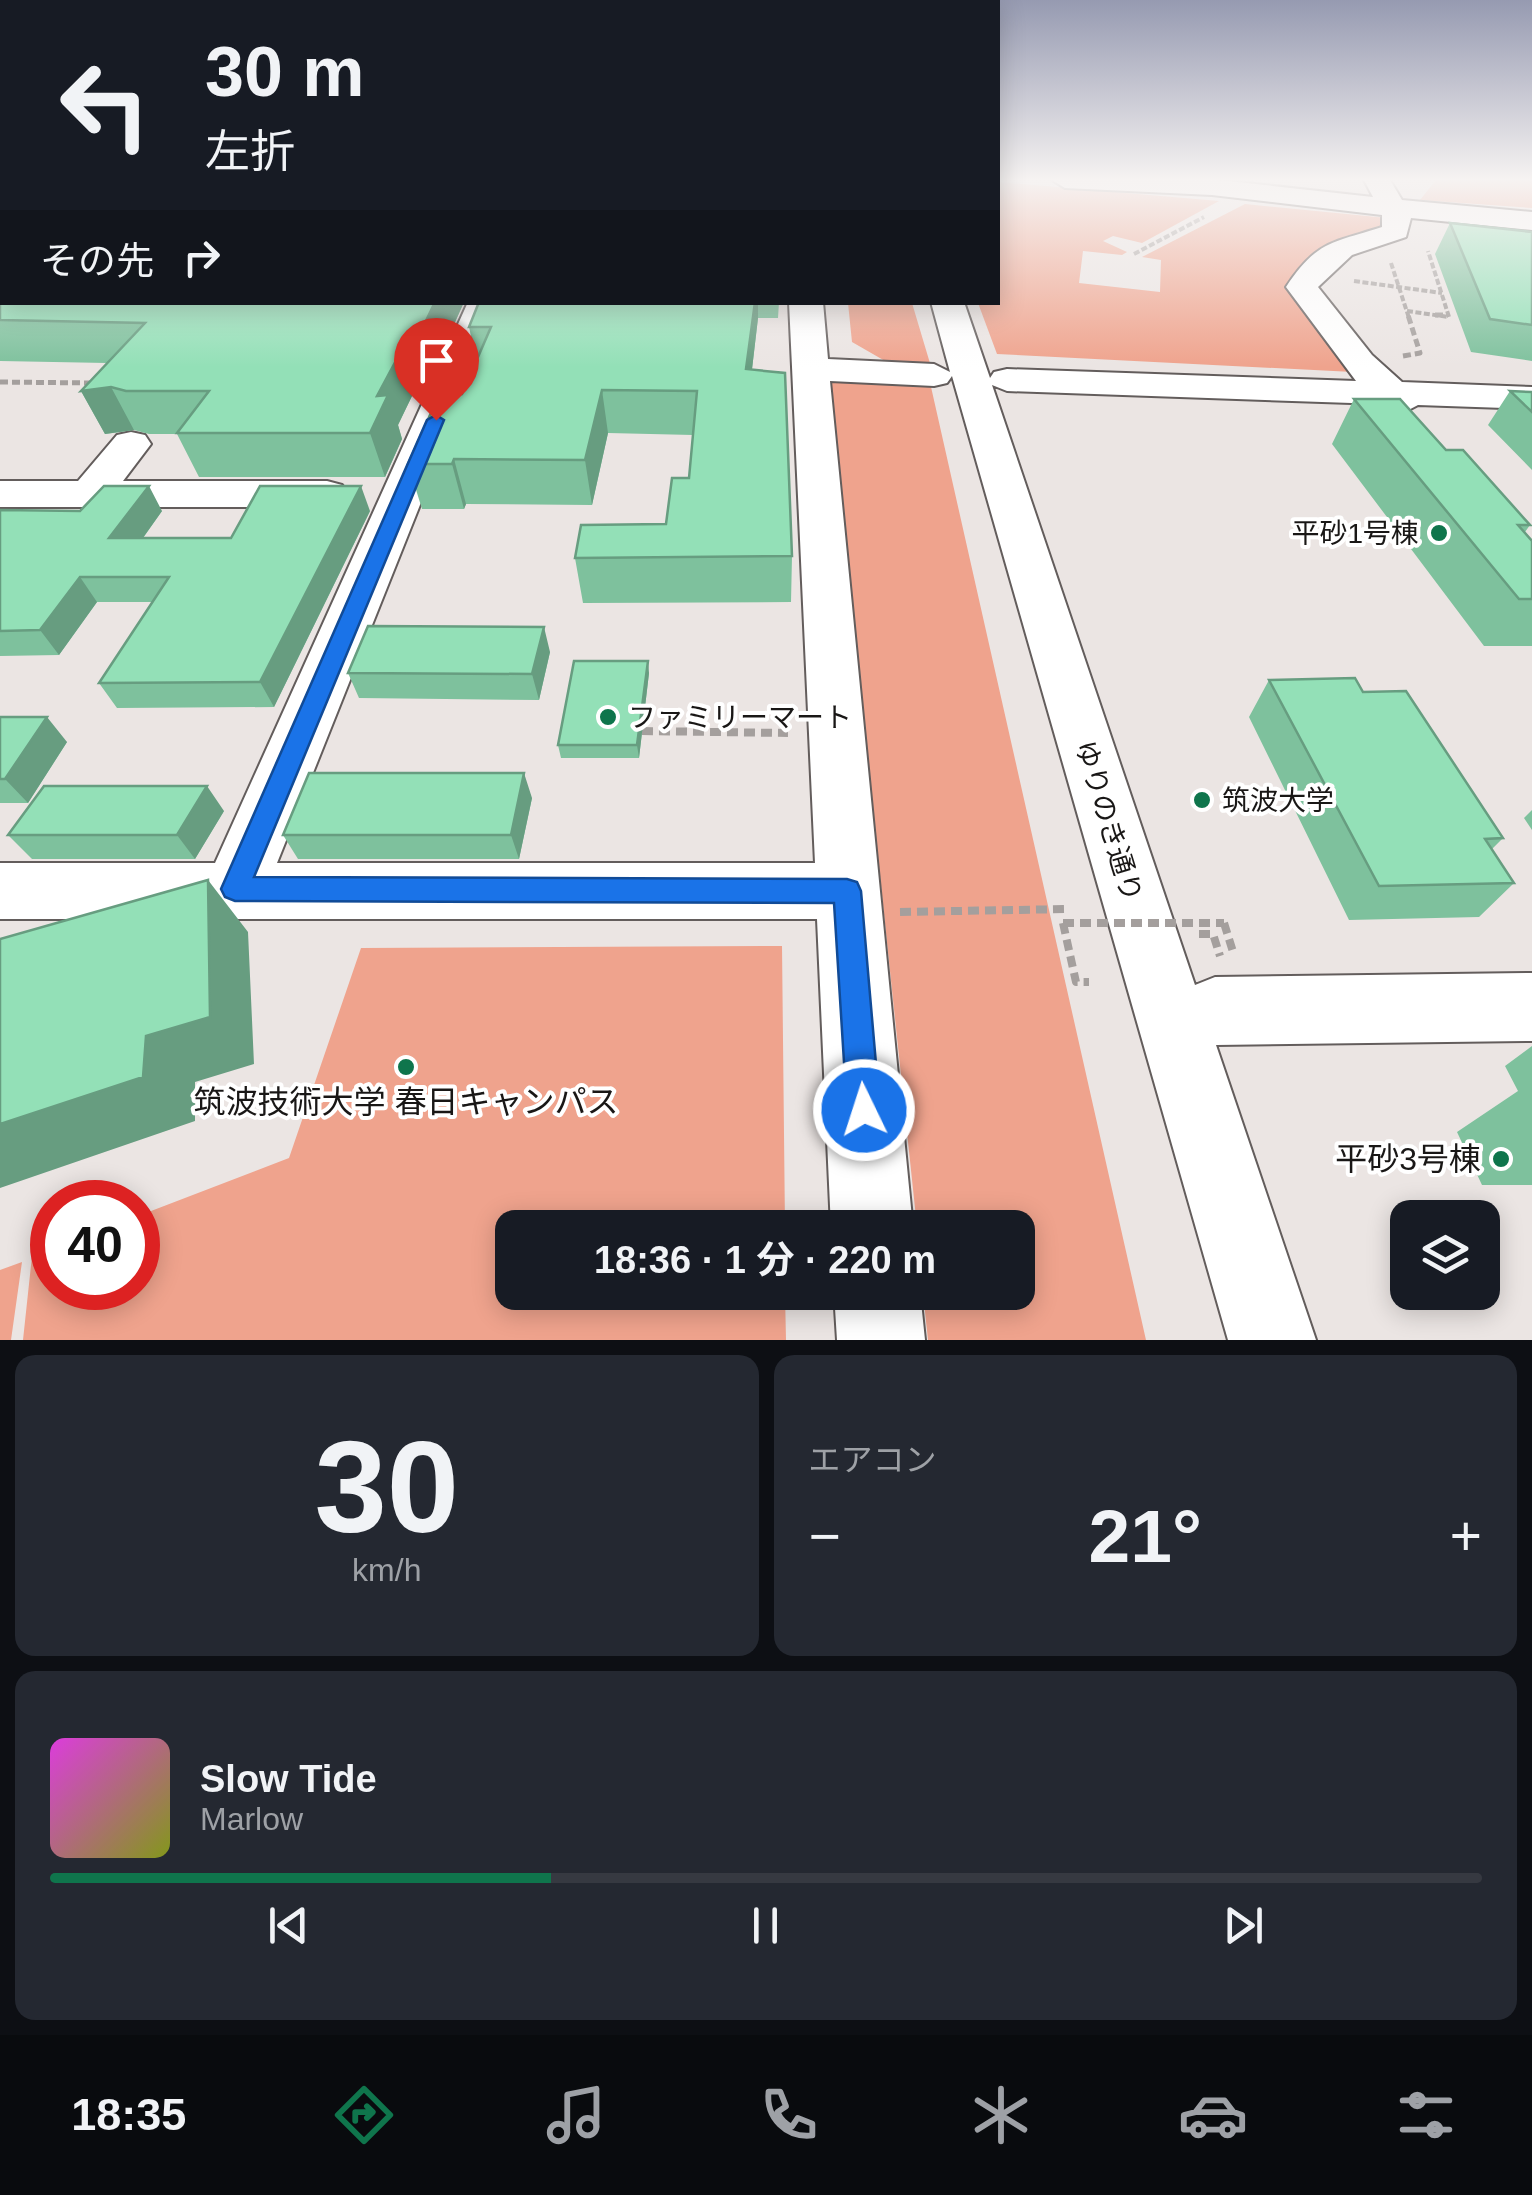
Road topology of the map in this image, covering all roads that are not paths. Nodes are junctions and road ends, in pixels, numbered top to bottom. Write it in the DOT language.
graph roads {
  1 [pos="1350,243"];
  2 [pos="484,305"];
  3 [pos="806,305"];
  4 [pos="948,305"];
  5 [pos="809,369"];
  6 [pos="934,375"];
  7 [pos="1008,380"];
  8 [pos="1392,392"];
  9 [pos="1532,398"];
  10 [pos="1429,434"];
  11 [pos="131,444"];
  12 [pos="0,494"];
  13 [pos="90,494"];
  14 [pos="403,494"];
  15 [pos="235,889"];
  16 [pos="0,890"];
  17 [pos="848,902"];
  18 [pos="1532,1007"];
  19 [pos="1215,1011"];
  20 [pos="871,1210"];
  21 [pos="878,1310"];
  22 [pos="881,1340"];
  23 [pos="1272,1340"];
  1 -- 8 [label="street"];
  2 -- 14 [label="street"];
  3 -- 5 [label="street"];
  4 -- 23 [label="street, ゆりのき通り"];
  5 -- 6 [label="street"];
  5 -- 17 [label="street"];
  7 -- 8 [label="street"];
  8 -- 9 [label="street"];
  8 -- 10 [label="street"];
  11 -- 13 [label="street"];
  12 -- 13 [label="street"];
  13 -- 14 [label="street"];
  14 -- 15 [label="street"];
  15 -- 16 [label="street"];
  15 -- 17 [label="street"];
  17 -- 20 [label="street"];
  18 -- 19 [label="street"];
  21 -- 22 [label="street"];
}
